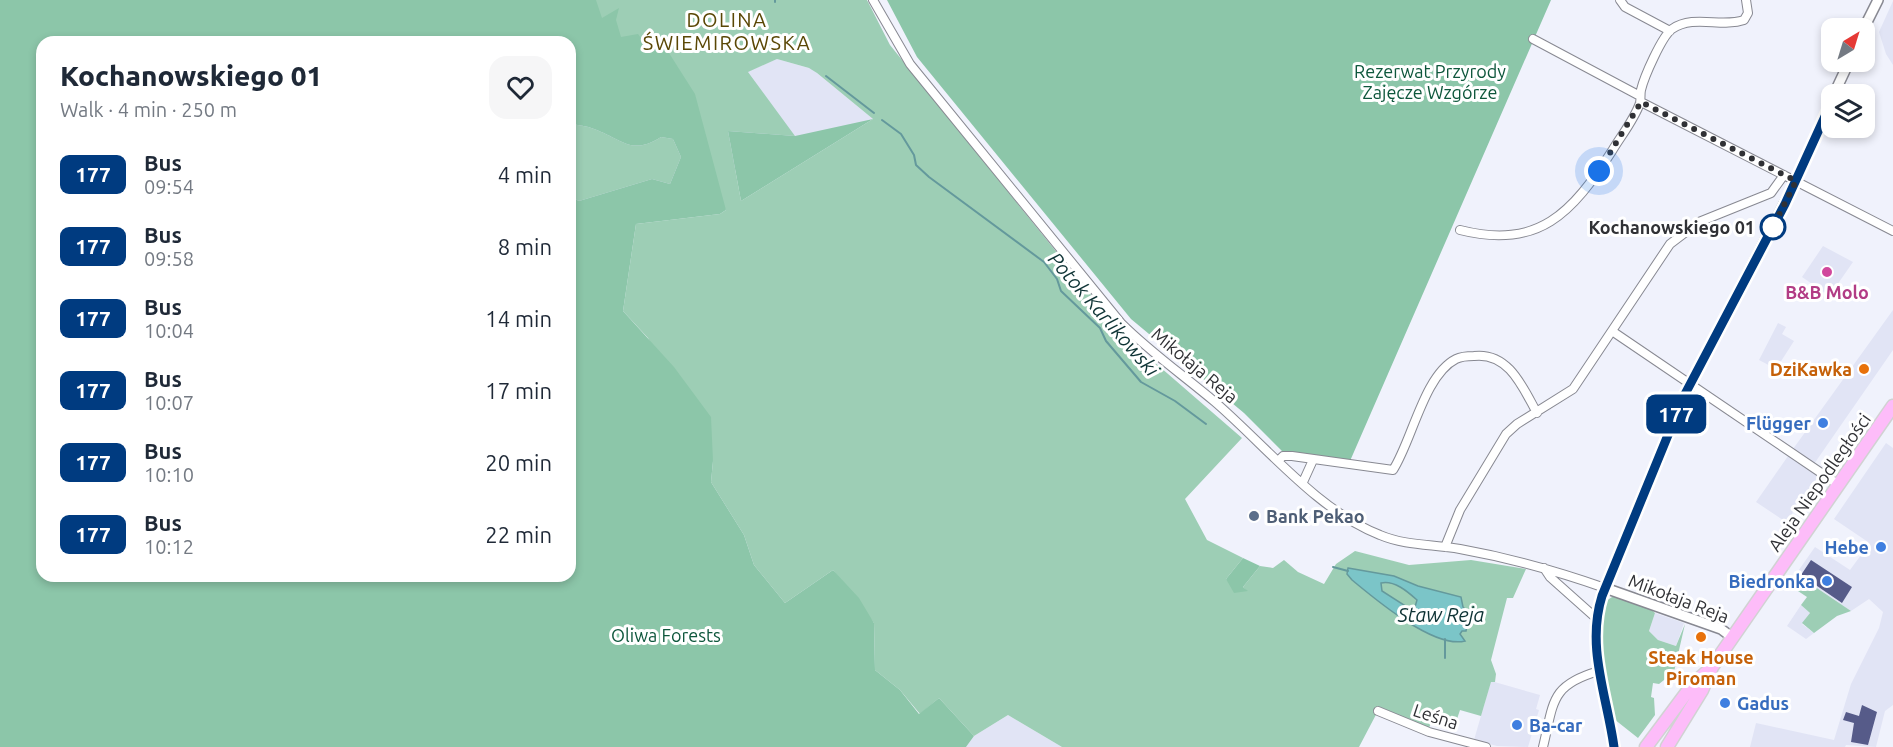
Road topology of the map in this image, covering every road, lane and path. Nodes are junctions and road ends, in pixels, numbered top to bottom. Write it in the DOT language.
graph roads {
  1 [pos="873,0"];
  2 [pos="1620,0"];
  3 [pos="1746,0"];
  4 [pos="1878,0"];
  5 [pos="1869,18"];
  6 [pos="1670,31"];
  7 [pos="1533,39"];
  8 [pos="1640,99"];
  9 [pos="1821,125"];
  10 [pos="1784,174"];
  11 [pos="1796,181"];
  12 [pos="1460,230"];
  13 [pos="1893,231"];
  14 [pos="1612,331"];
  15 [pos="1690,384"];
  16 [pos="1893,406"];
  17 [pos="1537,413"];
  18 [pos="1279,460"];
  19 [pos="1312,460"];
  20 [pos="1303,482"];
  21 [pos="1839,485"];
  22 [pos="1445,547"];
  23 [pos="1544,568"];
  24 [pos="1605,588"];
  25 [pos="1596,618"];
  26 [pos="1733,638"];
  27 [pos="1712,667"];
  28 [pos="1599,671"];
  29 [pos="1378,711"];
  30 [pos="1614,746"];
  31 [pos="1486,747"];
  32 [pos="1543,747"];
  33 [pos="1646,747"];
  34 [pos="1667,747"];
  1 -- 18 [label="street, Mikołaja Reja"];
  2 -- 6 [label="street"];
  3 -- 6 [label="street"];
  4 -- 5 [label="street"];
  6 -- 8 [label="street"];
  7 -- 8 [label="street"];
  8 -- 10 [label="street"];
  8 -- 12 [label="street"];
  9 -- 11 [label="street"];
  10 -- 11 [label="street"];
  10 -- 14 [label="street"];
  11 -- 13 [label="street"];
  11 -- 15 [label="street"];
  14 -- 15 [label="street"];
  14 -- 17 [label="street"];
  15 -- 21 [label="street"];
  15 -- 24 [label="street"];
  16 -- 21 [label="main road, Aleja Niepodległości"];
  17 -- 19 [label="street"];
  17 -- 22 [label="street"];
  18 -- 19 [label="street"];
  18 -- 20 [label="street, Mikołaja Reja"];
  19 -- 20 [label="street"];
  20 -- 22 [label="street, Mikołaja Reja"];
  21 -- 26 [label="main road, Aleja Niepodległości"];
  22 -- 23 [label="street, Mikołaja Reja"];
  23 -- 24 [label="street, Mikołaja Reja"];
  23 -- 25 [label="street"];
  24 -- 25 [label="street"];
  24 -- 26 [label="street, Mikołaja Reja"];
  25 -- 28 [label="street"];
  26 -- 27 [label="main road, Aleja Niepodległości"];
  27 -- 33 [label="main road, Aleja Niepodległości"];
  27 -- 34 [label="main road, Aleja Niepodległości"];
  28 -- 30 [label="street"];
  28 -- 32 [label="street"];
  29 -- 31 [label="street, Leśna"];
}
